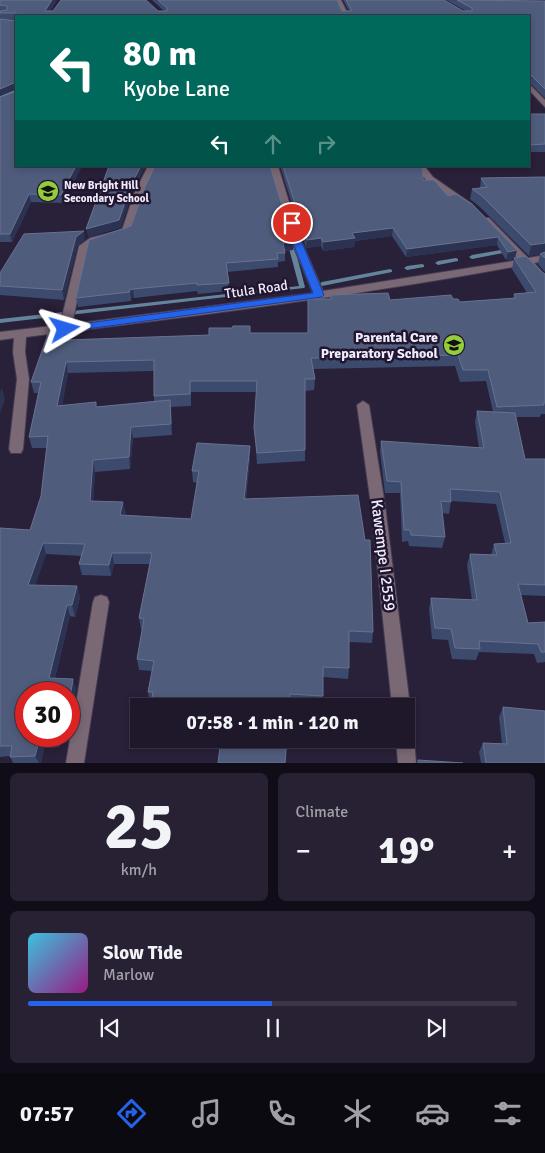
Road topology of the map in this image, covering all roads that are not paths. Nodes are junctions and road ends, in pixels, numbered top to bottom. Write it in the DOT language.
graph roads {
  1 [pos="338,0"];
  2 [pos="346,15"];
  3 [pos="530,87"];
  4 [pos="545,105"];
  5 [pos="152,167"];
  6 [pos="274,167"];
  7 [pos="420,167"];
  8 [pos="545,258"];
  9 [pos="527,260"];
  10 [pos="545,281"];
  11 [pos="319,295"];
  12 [pos="65,329"];
  13 [pos="20,334"];
  14 [pos="0,336"];
  15 [pos="363,404"];
  16 [pos="16,449"];
  17 [pos="101,602"];
  18 [pos="401,698"];
  19 [pos="406,748"];
  20 [pos="75,763"];
  21 [pos="407,763"];
  1 -- 2 [label="street"];
  3 -- 4 [label="street"];
  5 -- 12 [label="street"];
  6 -- 11 [label="street"];
  7 -- 9 [label="street"];
  8 -- 9 [label="street, Ttula Road"];
  9 -- 10 [label="street"];
  9 -- 11 [label="street, Ttula Road"];
  11 -- 12 [label="street, Ttula Road"];
  12 -- 13 [label="street, Ttula Road"];
  13 -- 14 [label="street, Ttula Road"];
  13 -- 16 [label="street"];
  15 -- 18 [label="street, Kawempe I 2559"];
  17 -- 20 [label="street"];
  19 -- 21 [label="street"];
}
